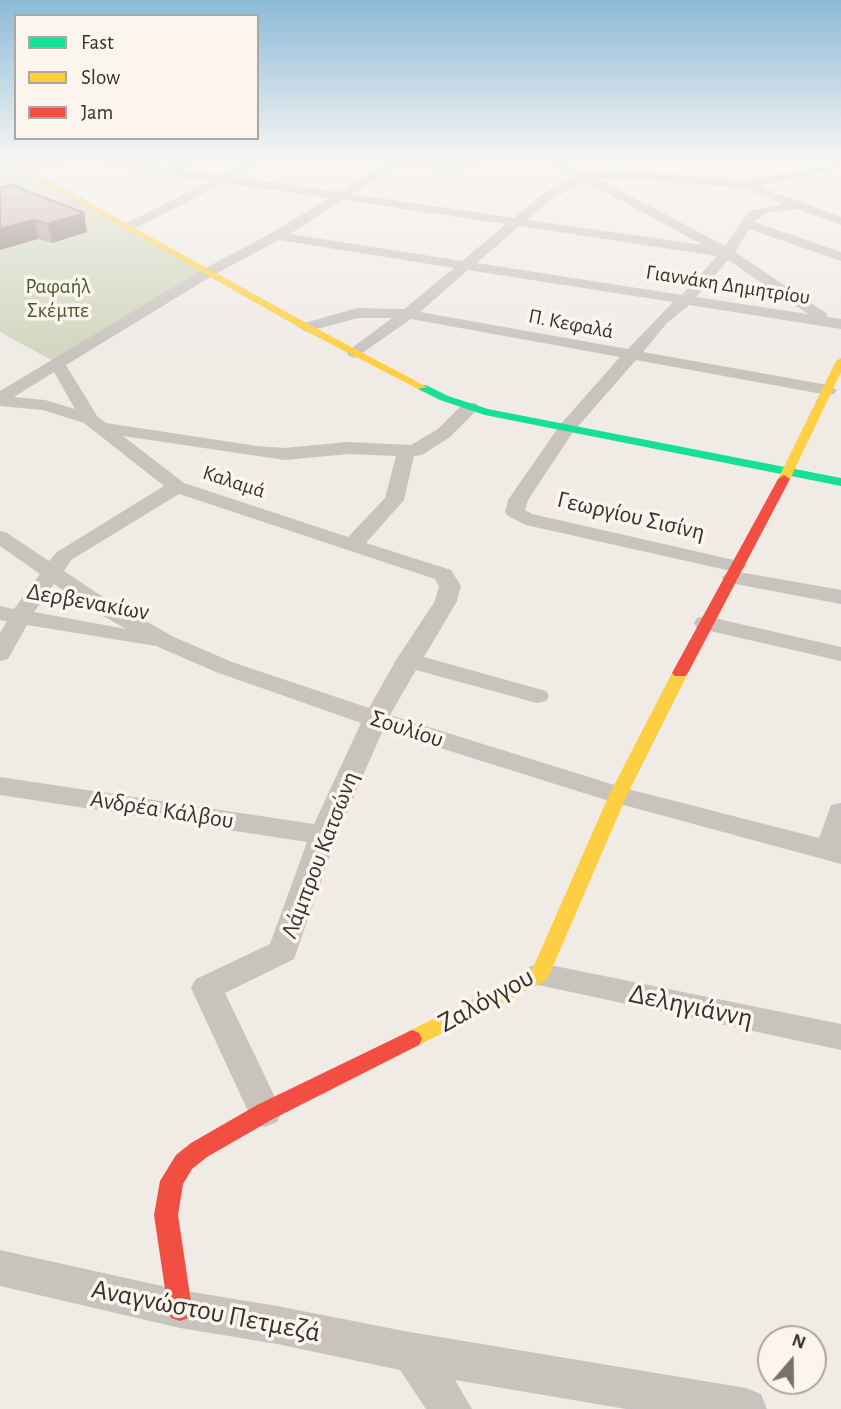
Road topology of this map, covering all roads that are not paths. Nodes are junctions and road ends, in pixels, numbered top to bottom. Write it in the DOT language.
graph roads {
  1 [pos="746,223"];
  2 [pos="124,224"];
  3 [pos="136,224"];
  4 [pos="296,224"];
  5 [pos="514,224"];
  6 [pos="520,224"];
  7 [pos="672,224"];
  8 [pos="748,224"];
  9 [pos="130,227"];
  10 [pos="277,236"];
  11 [pos="727,253"];
  12 [pos="841,257"];
  13 [pos="465,265"];
  14 [pos="207,273"];
  15 [pos="685,300"];
  16 [pos="408,314"];
  17 [pos="835,323"];
  18 [pos="306,327"];
  19 [pos="355,353"];
  20 [pos="632,356"];
  21 [pos="841,361"];
  22 [pos="57,363"];
  23 [pos="828,390"];
  24 [pos="0,400"];
  25 [pos="470,407"];
  26 [pos="96,423"];
  27 [pos="566,429"];
  28 [pos="406,451"];
  29 [pos="788,471"];
  30 [pos="841,482"];
  31 [pos="177,487"];
  32 [pos="0,537"];
  33 [pos="352,545"];
  34 [pos="735,572"];
  35 [pos="51,573"];
  36 [pos="443,575"];
  37 [pos="841,597"];
  38 [pos="10,614"];
  39 [pos="705,623"];
  40 [pos="166,642"];
  41 [pos="0,654"];
  42 [pos="841,654"];
  43 [pos="408,660"];
  44 [pos="537,696"];
  45 [pos="375,719"];
  46 [pos="0,786"];
  47 [pos="618,795"];
  48 [pos="841,813"];
  49 [pos="323,835"];
  50 [pos="835,853"];
  51 [pos="540,975"];
  52 [pos="841,1037"];
  53 [pos="265,1112"];
  54 [pos="0,1268"];
  55 [pos="180,1309"];
  56 [pos="406,1352"];
  57 [pos="451,1409"];
  58 [pos="746,1409"];
  1 -- 11 [label="street"];
  2 -- 9 [label="street"];
  3 -- 9 [label="street"];
  4 -- 10 [label="street"];
  5 -- 13 [label="street"];
  6 -- 11 [label="street"];
  7 -- 11 [label="street"];
  8 -- 12 [label="street"];
  9 -- 14 [label="street"];
  10 -- 13 [label="street, Γιαννάκη Δημητρίου"];
  10 -- 14 [label="street"];
  11 -- 15 [label="street"];
  11 -- 17 [label="street"];
  13 -- 15 [label="street, Γιαννάκη Δημητρίου"];
  13 -- 16 [label="street"];
  14 -- 18 [label="street"];
  14 -- 22 [label="street"];
  15 -- 17 [label="street, Γιαννάκη Δημητρίου"];
  15 -- 20 [label="street"];
  16 -- 18 [label="street, Π. Κεφαλά"];
  16 -- 19 [label="street"];
  16 -- 20 [label="street, Π. Κεφαλά"];
  18 -- 19 [label="street"];
  19 -- 25 [label="street"];
  20 -- 23 [label="street, Π. Κεφαλά"];
  20 -- 27 [label="street"];
  21 -- 23 [label="street, Ζαλόγγου"];
  22 -- 24 [label="street"];
  22 -- 26 [label="street, Καλαμά"];
  23 -- 29 [label="street, Ζαλόγγου"];
  24 -- 26 [label="street"];
  25 -- 27 [label="street"];
  25 -- 28 [label="street"];
  26 -- 28 [label="street"];
  26 -- 31 [label="street, Καλαμά"];
  27 -- 29 [label="street"];
  27 -- 34 [label="street, Γεωργίου Σισίνη"];
  28 -- 33 [label="street"];
  29 -- 30 [label="street"];
  29 -- 34 [label="street, Ζαλόγγου"];
  31 -- 33 [label="street, Καλαμά"];
  31 -- 35 [label="street"];
  32 -- 35 [label="street, Σουλίου"];
  33 -- 36 [label="street, Καλαμά"];
  34 -- 37 [label="street, Γεωργίου Σισίνη"];
  34 -- 39 [label="street, Ζαλόγγου"];
  35 -- 38 [label="street"];
  35 -- 40 [label="street, Σουλίου"];
  36 -- 43 [label="street, Λάμπρου Κατσώνη"];
  38 -- 40 [label="street, Δερβενακίων"];
  38 -- 41 [label="street"];
  39 -- 42 [label="street"];
  39 -- 47 [label="street, Ζαλόγγου"];
  40 -- 45 [label="street, Σουλίου"];
  43 -- 44 [label="street"];
  43 -- 45 [label="street, Λάμπρου Κατσώνη"];
  45 -- 47 [label="street, Σουλίου"];
  45 -- 49 [label="street, Λάμπρου Κατσώνη"];
  46 -- 49 [label="street, Ανδρέα Κάλβου"];
  47 -- 50 [label="street, Σουλίου"];
  47 -- 51 [label="street, Ζαλόγγου"];
  48 -- 50 [label="street"];
  49 -- 53 [label="street, Λάμπρου Κατσώνη"];
  51 -- 52 [label="street, Δεληγιάννη"];
  51 -- 53 [label="street, Ζαλόγγου"];
  53 -- 55 [label="street, Ζαλόγγου"];
  54 -- 55 [label="street, Αναγνώστου Πετμεζά"];
  55 -- 56 [label="street, Αναγνώστου Πετμεζά"];
  56 -- 57 [label="street"];
  56 -- 58 [label="street, Αναγνώστου Πετμεζά"];
}
